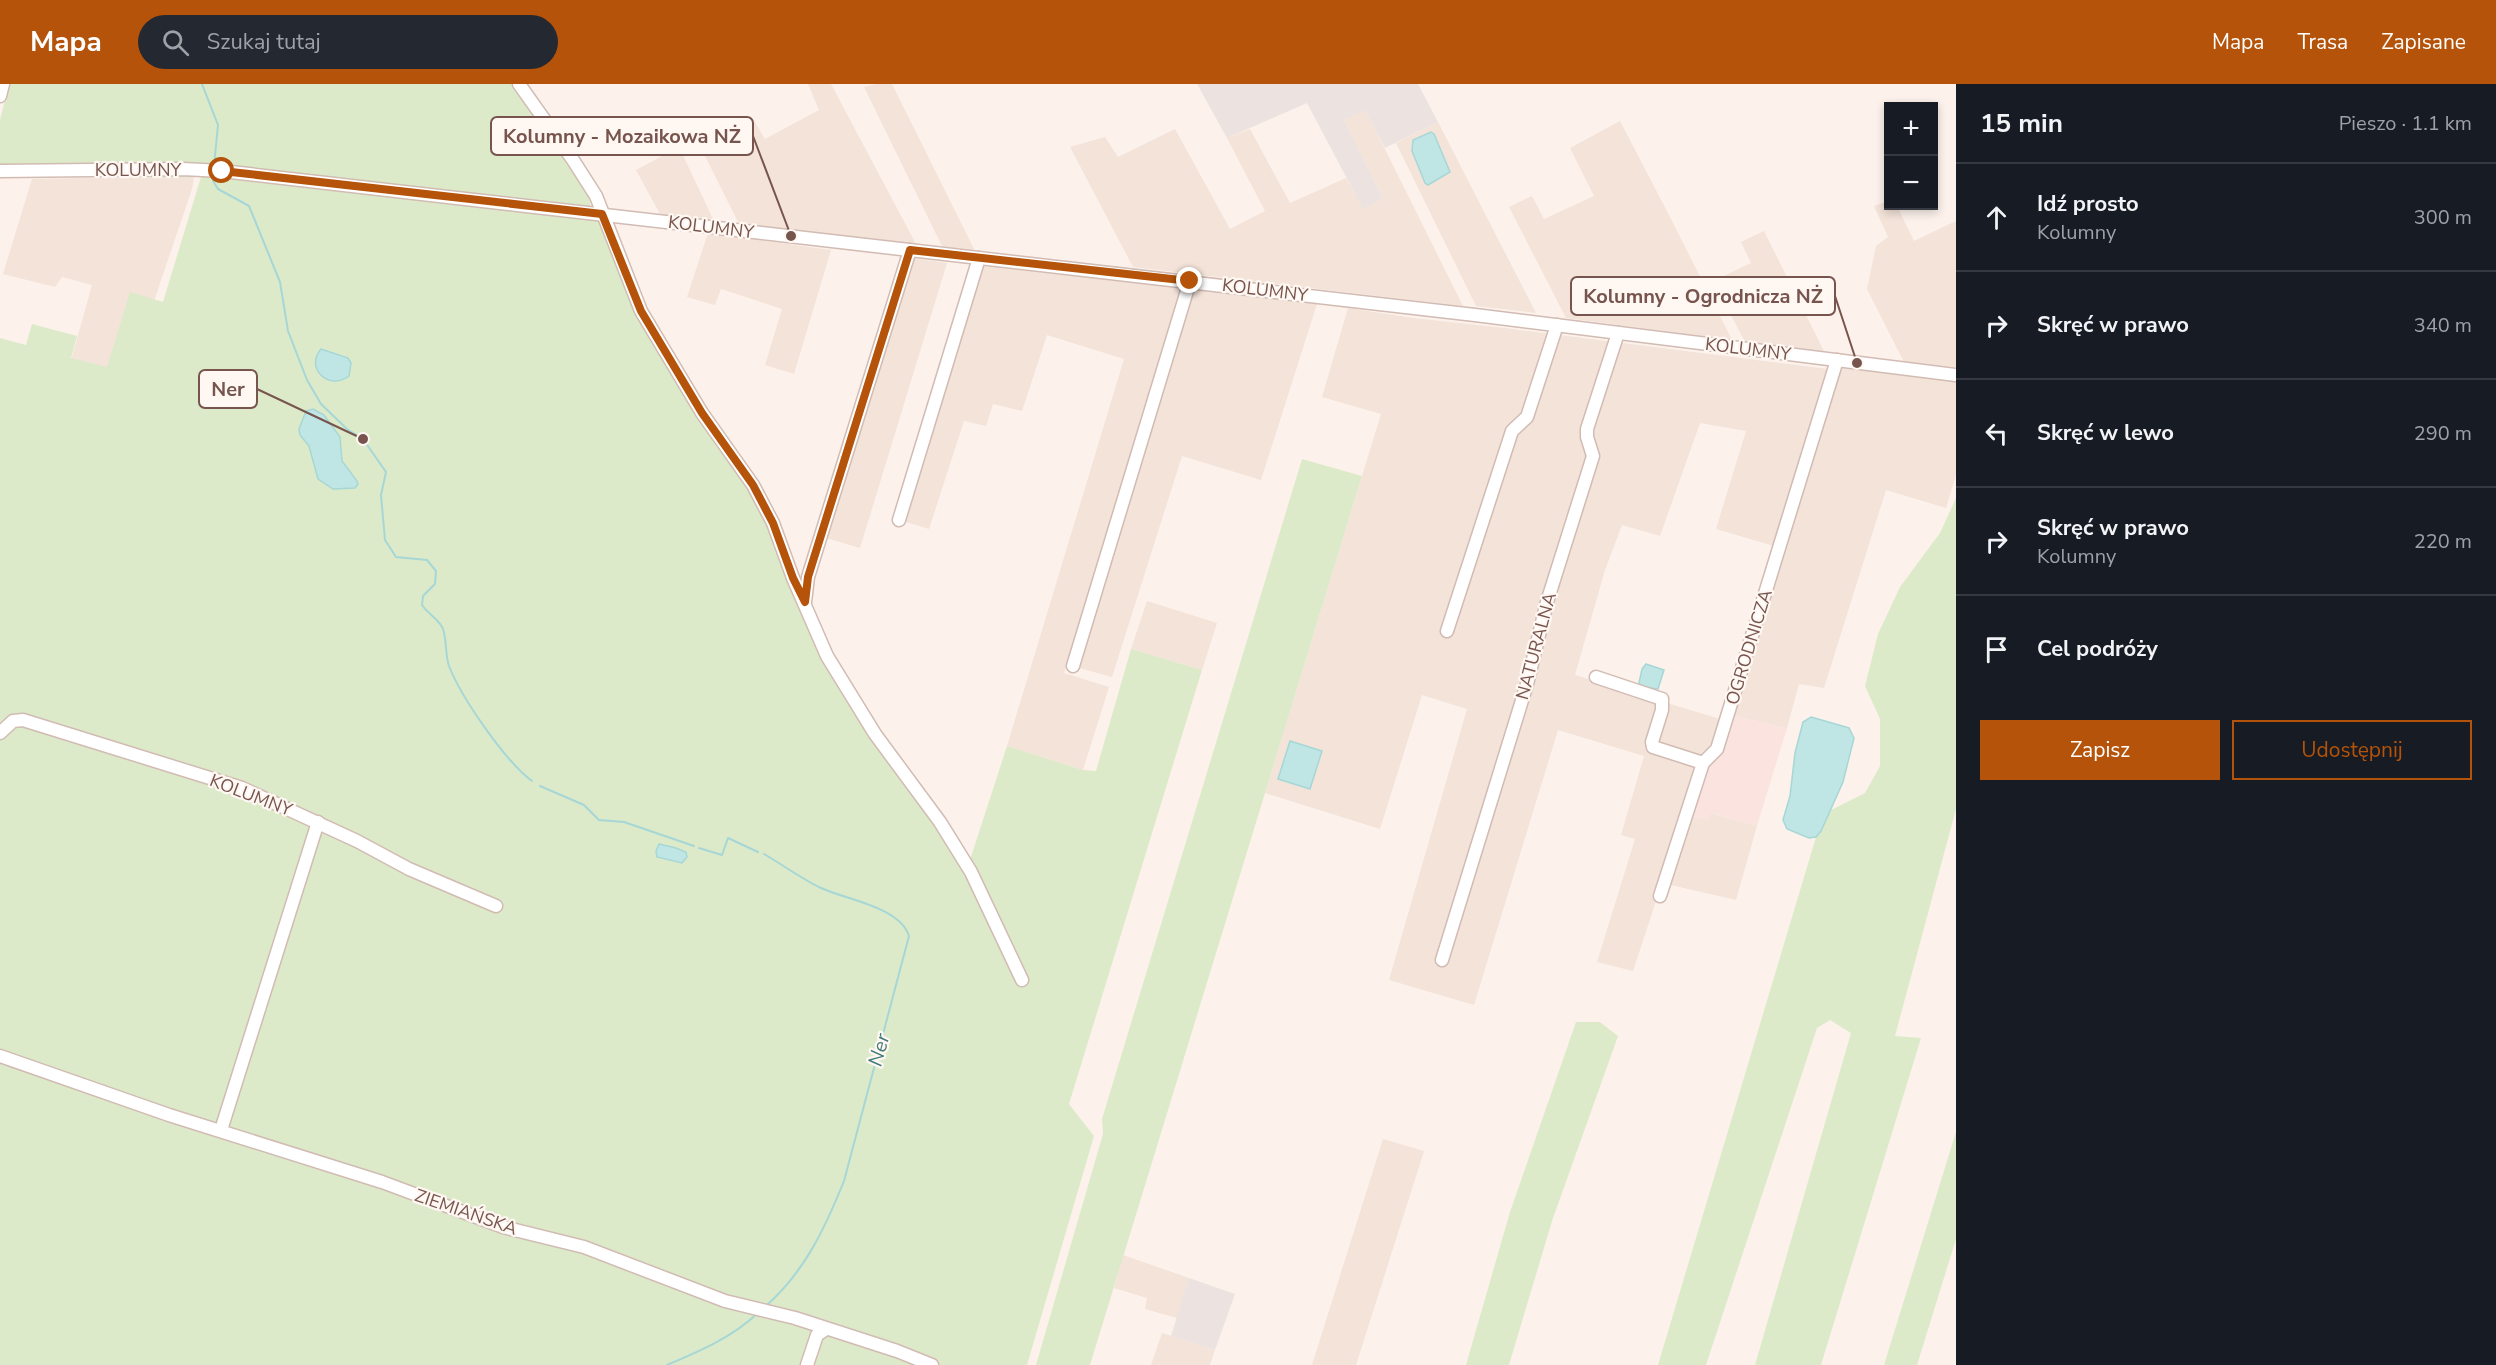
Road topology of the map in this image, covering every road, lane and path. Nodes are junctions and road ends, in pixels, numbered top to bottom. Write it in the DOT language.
graph roads {
  1 [pos="3,84"];
  2 [pos="519,84"];
  3 [pos="0,96"];
  4 [pos="0,171"];
  5 [pos="602,214"];
  6 [pos="910,250"];
  7 [pos="979,258"];
  8 [pos="1190,281"];
  9 [pos="1557,325"];
  10 [pos="1618,333"];
  11 [pos="1837,360"];
  12 [pos="1956,375"];
  13 [pos="899,520"];
  14 [pos="805,602"];
  15 [pos="1447,631"];
  16 [pos="1073,666"];
  17 [pos="1596,676"];
  18 [pos="0,733"];
  19 [pos="1703,763"];
  20 [pos="318,822"];
  21 [pos="1660,897"];
  22 [pos="496,906"];
  23 [pos="1442,960"];
  24 [pos="1022,980"];
  25 [pos="0,1056"];
  26 [pos="221,1130"];
  27 [pos="826,1329"];
  28 [pos="807,1365"];
  29 [pos="932,1365"];
  1 -- 3 [label="street"];
  2 -- 5 [label="street"];
  4 -- 5 [label="street, KOLUMNY"];
  5 -- 6 [label="street, KOLUMNY"];
  5 -- 14 [label="street"];
  6 -- 7 [label="street, KOLUMNY"];
  6 -- 14 [label="street"];
  7 -- 8 [label="street, KOLUMNY"];
  7 -- 13 [label="street"];
  8 -- 9 [label="street, KOLUMNY"];
  8 -- 16 [label="street"];
  9 -- 10 [label="street, KOLUMNY"];
  9 -- 15 [label="street"];
  10 -- 11 [label="street, KOLUMNY"];
  10 -- 23 [label="street, NATURALNA"];
  11 -- 12 [label="street, KOLUMNY"];
  11 -- 19 [label="street, OGRODNICZA"];
  14 -- 24 [label="street"];
  17 -- 19 [label="street"];
  18 -- 20 [label="street, KOLUMNY"];
  19 -- 21 [label="street, OGRODNICZA"];
  20 -- 22 [label="street, KOLUMNY"];
  20 -- 26 [label="street"];
  25 -- 26 [label="street, ZIEMIAŃSKA"];
  26 -- 27 [label="street, ZIEMIAŃSKA"];
  27 -- 28 [label="street"];
  27 -- 29 [label="street, ZIEMIAŃSKA"];
}
